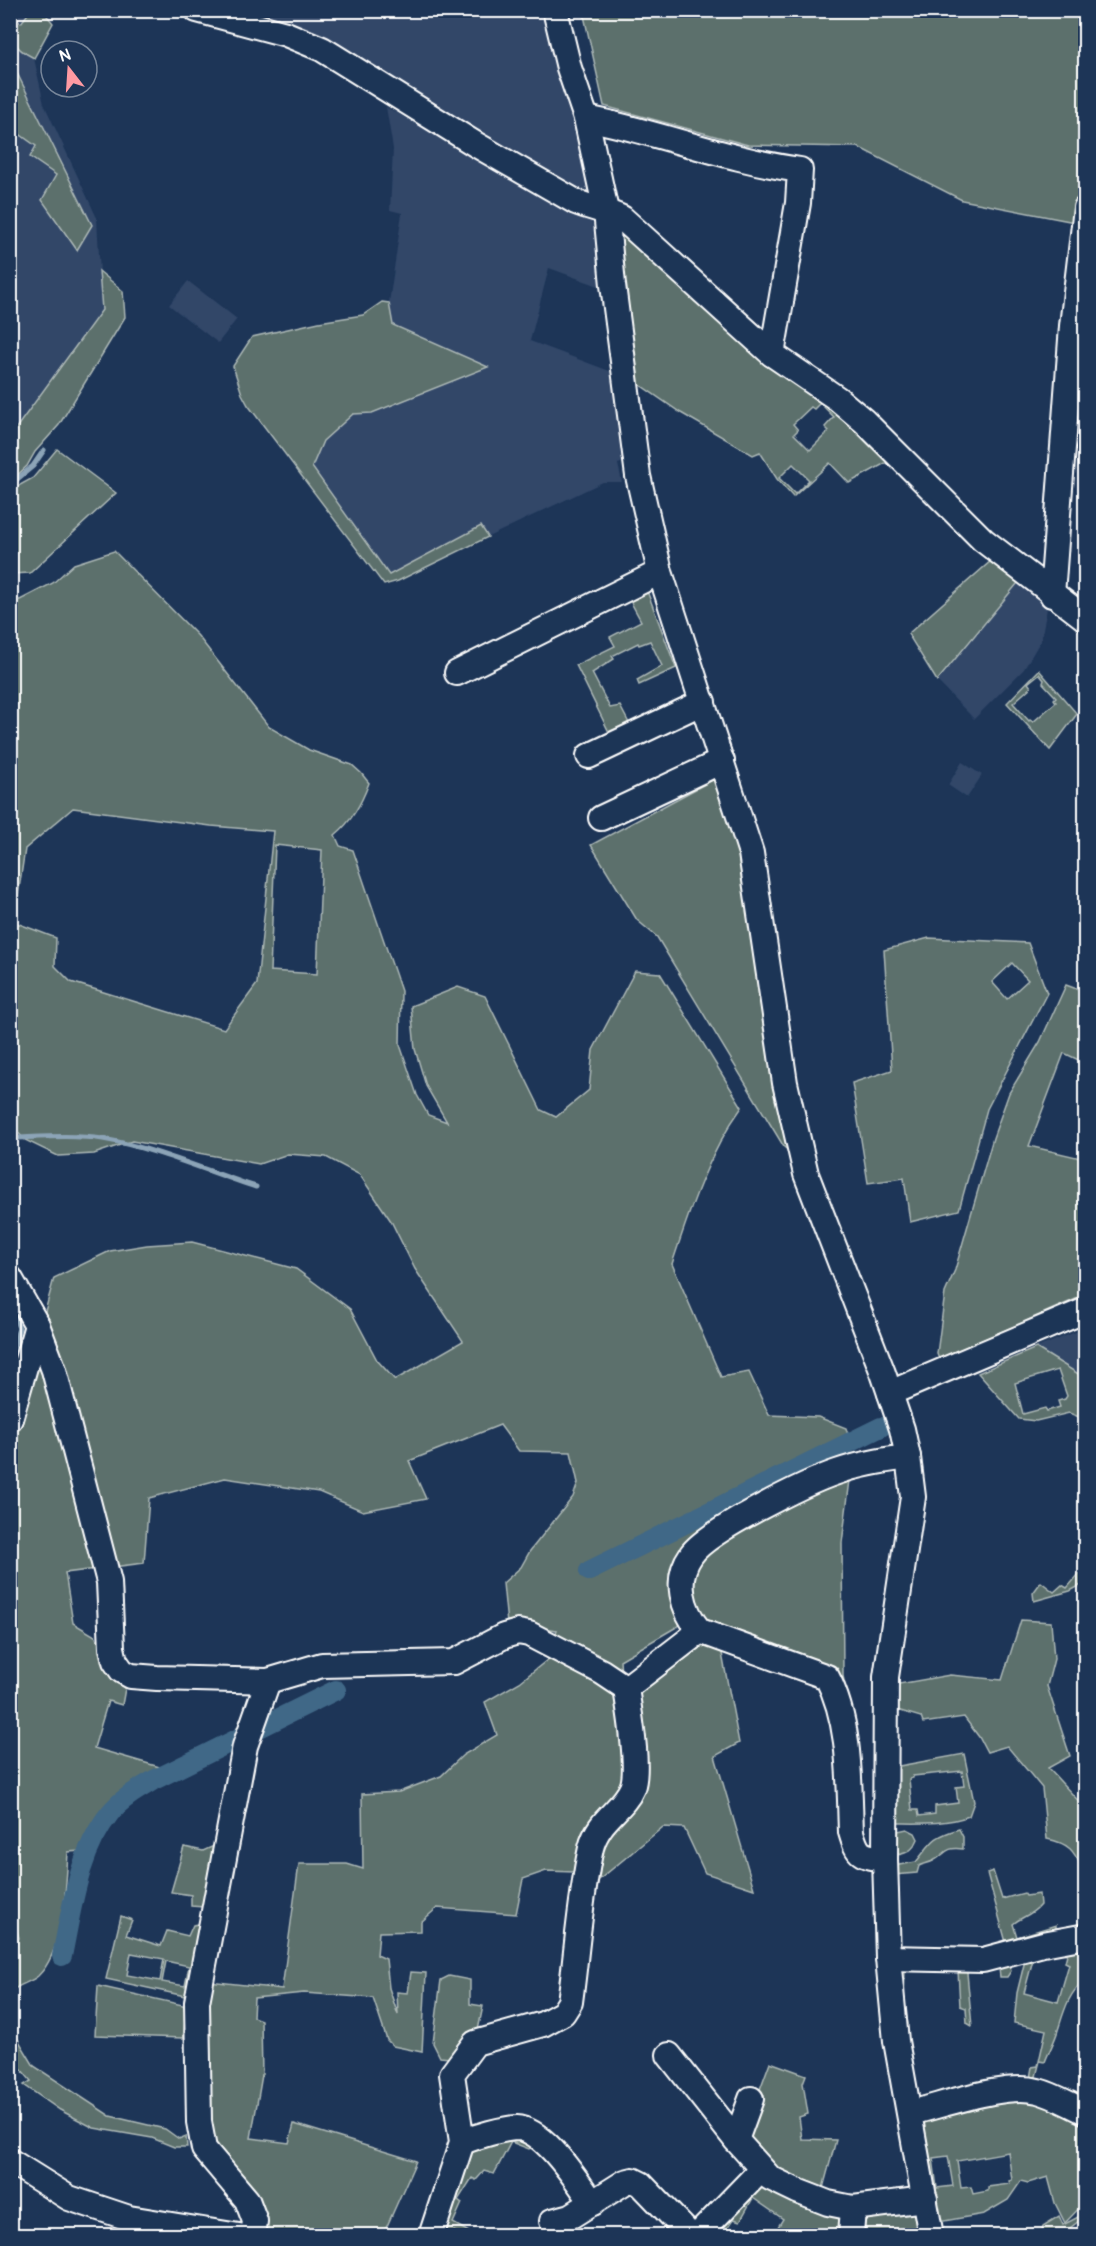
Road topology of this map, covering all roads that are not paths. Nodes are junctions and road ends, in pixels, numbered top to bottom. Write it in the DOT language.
graph roads {
  1 [pos="197,10"];
  2 [pos="555,10"];
  3 [pos="586,118"];
  4 [pos="1086,208"];
  5 [pos="606,211"];
  6 [pos="772,354"];
  7 [pos="660,572"];
  8 [pos="1052,596"];
  9 [pos="1086,619"];
  10 [pos="457,672"];
  11 [pos="703,702"];
  12 [pos="589,756"];
  13 [pos="722,761"];
  14 [pos="601,818"];
  15 [pos="10,1278"];
  16 [pos="1086,1310"];
  17 [pos="37,1325"];
  18 [pos="890,1394"];
  19 [pos="10,1419"];
  20 [pos="908,1457"];
  21 [pos="700,1631"];
  22 [pos="268,1681"];
  23 [pos="626,1688"];
  24 [pos="885,1859"];
  25 [pos="1086,1936"];
  26 [pos="888,1958"];
  27 [pos="669,2055"];
  28 [pos="751,2099"];
  29 [pos="1086,2112"];
  30 [pos="910,2113"];
  31 [pos="736,2140"];
  32 [pos="462,2142"];
  33 [pos="10,2161"];
  34 [pos="761,2170"];
  35 [pos="925,2199"];
  36 [pos="593,2203"];
  37 [pos="853,2208"];
  38 [pos="552,2221"];
  39 [pos="239,2235"];
  40 [pos="250,2235"];
  41 [pos="431,2235"];
  42 [pos="691,2235"];
  43 [pos="697,2235"];
  44 [pos="851,2235"];
  45 [pos="931,2235"];
  1 -- 5 [label="street"];
  2 -- 3 [label="street"];
  3 -- 5 [label="street"];
  3 -- 6 [label="street"];
  4 -- 8 [label="street"];
  5 -- 6 [label="street"];
  5 -- 7 [label="street"];
  6 -- 8 [label="street"];
  7 -- 10 [label="street"];
  7 -- 11 [label="street"];
  8 -- 9 [label="street"];
  11 -- 12 [label="street"];
  11 -- 13 [label="street"];
  13 -- 14 [label="street"];
  13 -- 18 [label="street"];
  15 -- 17 [label="street"];
  16 -- 18 [label="street"];
  17 -- 19 [label="street"];
  17 -- 22 [label="street"];
  18 -- 20 [label="street"];
  20 -- 21 [label="street"];
  20 -- 24 [label="street"];
  21 -- 23 [label="street"];
  21 -- 24 [label="street"];
  22 -- 23 [label="street"];
  22 -- 40 [label="street"];
  23 -- 32 [label="street"];
  24 -- 26 [label="street"];
  25 -- 26 [label="street"];
  26 -- 30 [label="street"];
  27 -- 31 [label="street"];
  28 -- 31 [label="street"];
  29 -- 30 [label="street"];
  30 -- 35 [label="street"];
  31 -- 34 [label="street"];
  32 -- 36 [label="street"];
  32 -- 41 [label="street"];
  33 -- 39 [label="street"];
  34 -- 37 [label="street"];
  34 -- 43 [label="street"];
  35 -- 37 [label="street"];
  35 -- 45 [label="street"];
  36 -- 38 [label="street"];
  36 -- 42 [label="street"];
  37 -- 44 [label="street"];
}
